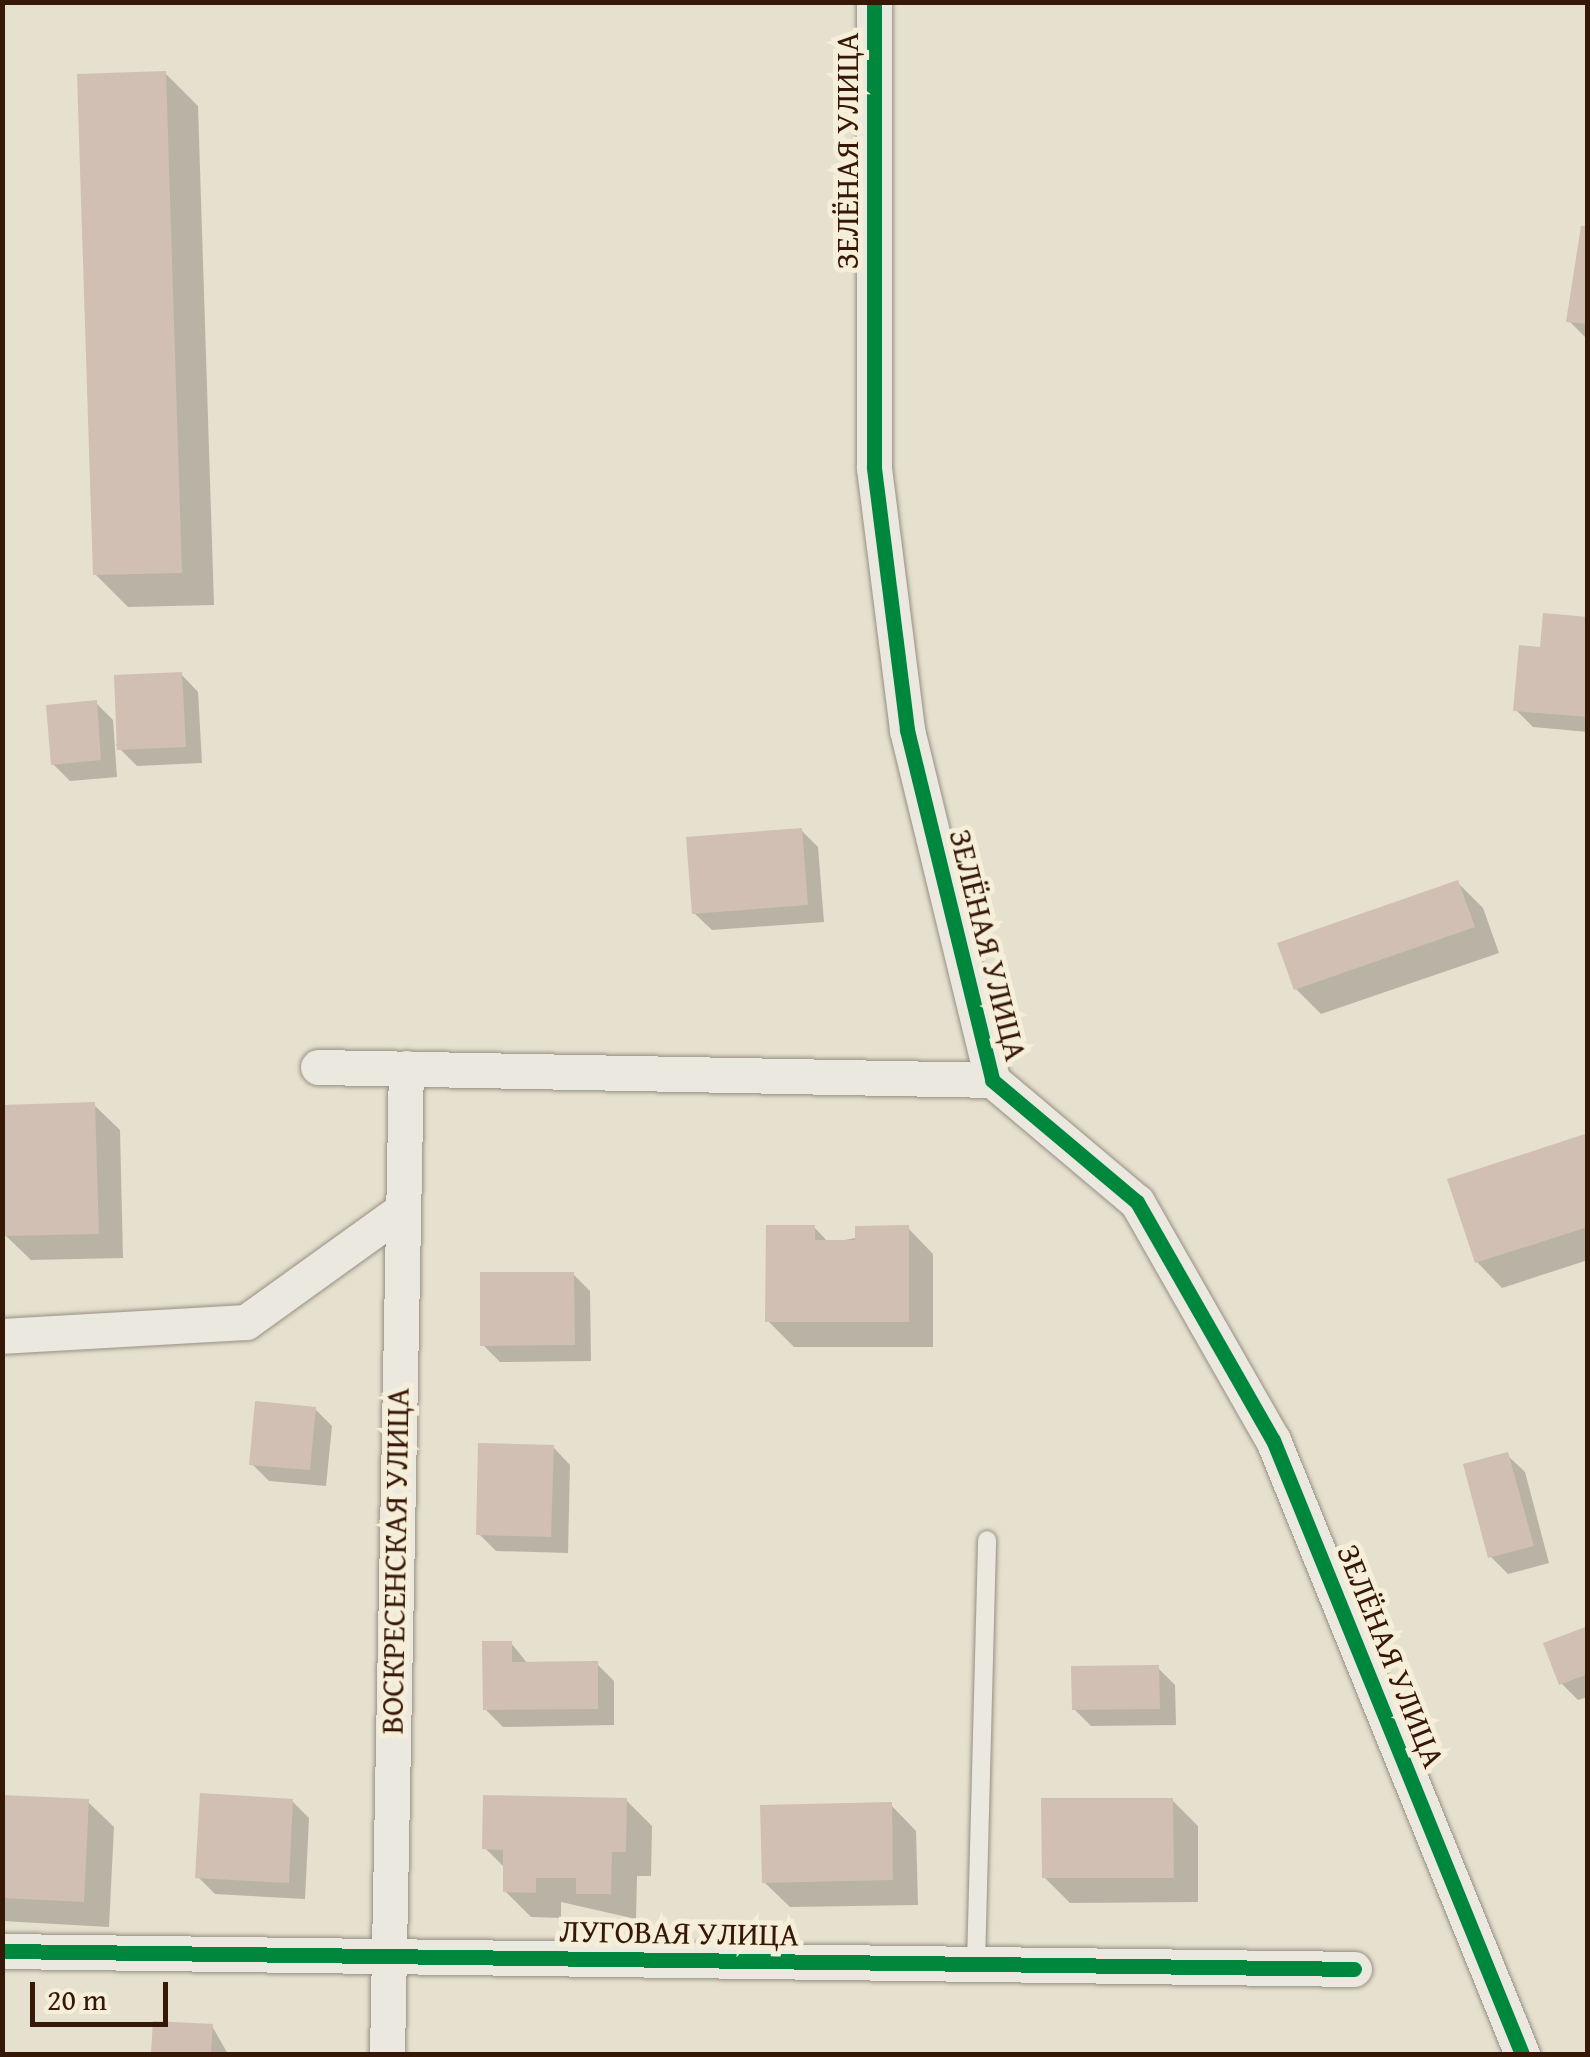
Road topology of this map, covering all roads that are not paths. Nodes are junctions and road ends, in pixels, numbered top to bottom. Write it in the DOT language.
graph roads {
  1 [pos="874,2"];
  2 [pos="318,1067"];
  3 [pos="406,1068"];
  4 [pos="992,1080"];
  5 [pos="402,1210"];
  6 [pos="2,1336"];
  7 [pos="987,1540"];
  8 [pos="2,1952"];
  9 [pos="387,1956"];
  10 [pos="976,1964"];
  11 [pos="1354,1969"];
  12 [pos="387,2054"];
  13 [pos="1522,2054"];
  1 -- 4 [label="street, ЗЕЛЁНАЯ УЛИЦА"];
  2 -- 3 [label="street, ЗЕЛЁНАЯ УЛИЦА"];
  3 -- 4 [label="street, ЗЕЛЁНАЯ УЛИЦА"];
  3 -- 5 [label="street, ВОСКРЕСЕНСКАЯ УЛИЦА"];
  4 -- 13 [label="street, ЗЕЛЁНАЯ УЛИЦА"];
  5 -- 6 [label="street"];
  5 -- 9 [label="street, ВОСКРЕСЕНСКАЯ УЛИЦА"];
  7 -- 10 [label="lane"];
  8 -- 9 [label="street, ЛУГОВАЯ УЛИЦА"];
  9 -- 10 [label="street, ЛУГОВАЯ УЛИЦА"];
  9 -- 12 [label="street, ВОСКРЕСЕНСКАЯ УЛИЦА"];
  10 -- 11 [label="street, ЛУГОВАЯ УЛИЦА"];
}
